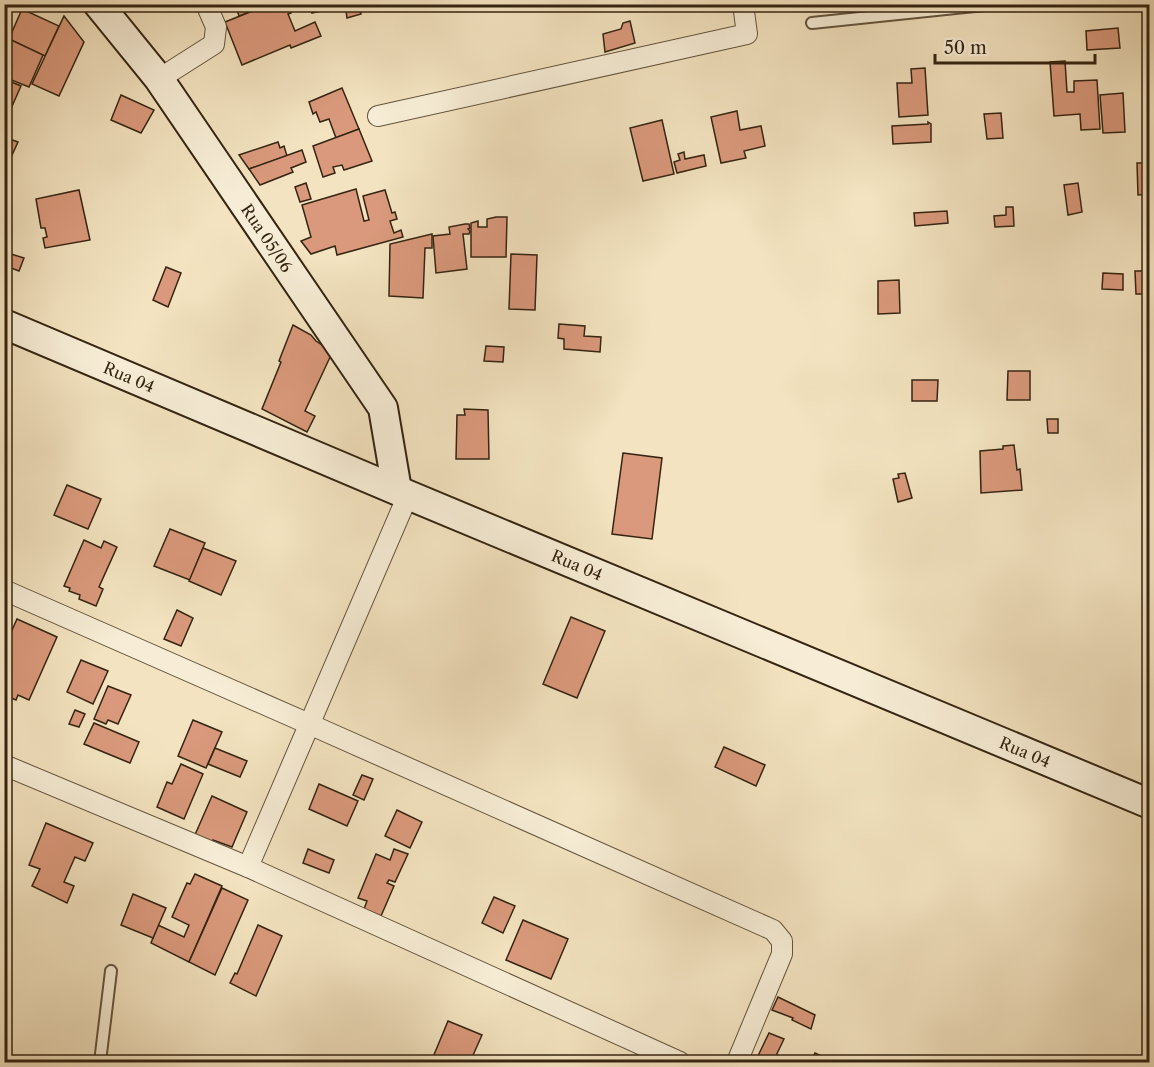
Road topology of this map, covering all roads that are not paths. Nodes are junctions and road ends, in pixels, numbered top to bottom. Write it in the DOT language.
graph roads {
  1 [pos="98,4"];
  2 [pos="206,4"];
  3 [pos="743,4"];
  4 [pos="994,4"];
  5 [pos="812,23"];
  6 [pos="159,79"];
  7 [pos="378,116"];
  8 [pos="4,324"];
  9 [pos="403,493"];
  10 [pos="4,590"];
  11 [pos="309,723"];
  12 [pos="4,765"];
  13 [pos="1149,804"];
  14 [pos="248,867"];
  15 [pos="111,971"];
  16 [pos="100,1062"];
  17 [pos="680,1062"];
  18 [pos="737,1062"];
  1 -- 6 [label="street, Rua 05/06"];
  2 -- 6 [label="street"];
  3 -- 7 [label="street"];
  4 -- 5 [label="lane"];
  6 -- 9 [label="street, Rua 05/06"];
  8 -- 9 [label="street, Rua 04"];
  9 -- 11 [label="street"];
  9 -- 13 [label="street, Rua 04"];
  10 -- 11 [label="street"];
  11 -- 14 [label="street"];
  11 -- 18 [label="street"];
  12 -- 14 [label="street"];
  14 -- 17 [label="street"];
  15 -- 16 [label="lane"];
}
